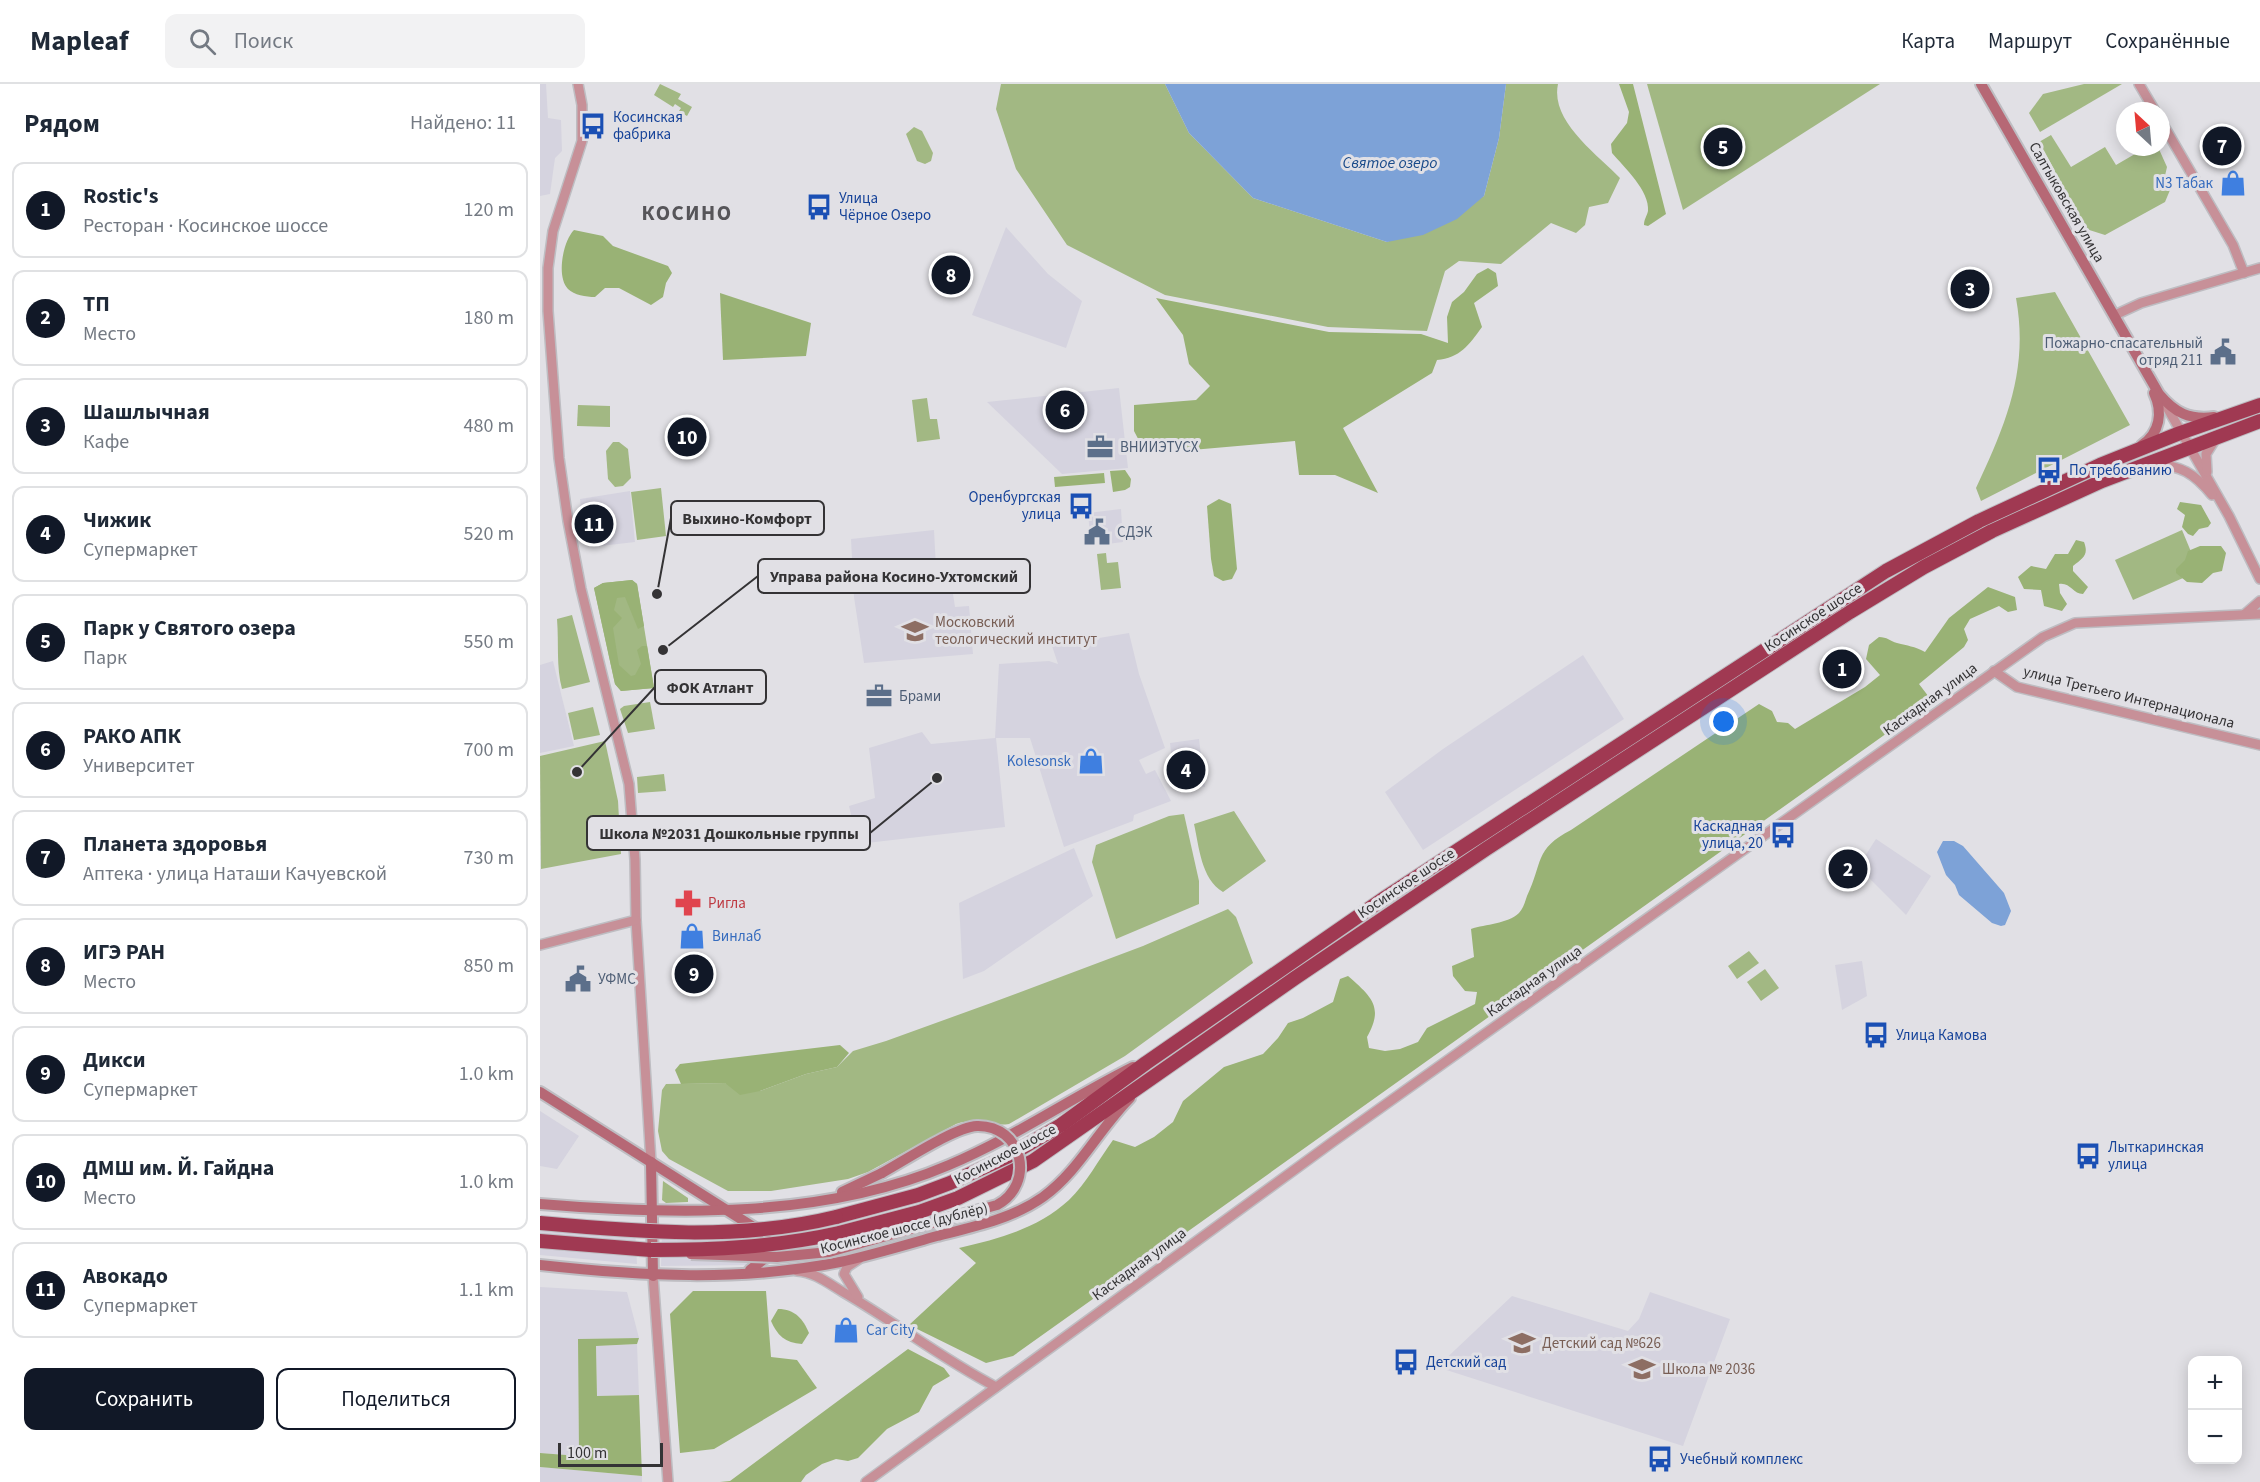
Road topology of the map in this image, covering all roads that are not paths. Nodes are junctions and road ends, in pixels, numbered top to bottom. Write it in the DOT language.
graph roads {
  1 [pos="578,84"];
  2 [pos="1981,84"];
  3 [pos="2139,84"];
  4 [pos="2150,102"];
  5 [pos="2170,136"];
  6 [pos="2260,268"];
  7 [pos="2244,273"];
  8 [pos="2115,315"];
  9 [pos="2157,394"];
  10 [pos="2260,405"];
  11 [pos="2229,416"];
  12 [pos="2260,421"];
  13 [pos="2178,433"];
  14 [pos="2219,435"];
  15 [pos="2186,447"];
  16 [pos="2124,454"];
  17 [pos="2130,469"];
  18 [pos="2214,495"];
  19 [pos="2260,579"];
  20 [pos="2260,601"];
  21 [pos="2260,614"];
  22 [pos="2243,615"];
  23 [pos="1994,671"];
  24 [pos="2260,745"];
  25 [pos="636,920"];
  26 [pos="540,945"];
  27 [pos="1173,1044"];
  28 [pos="1147,1082"];
  29 [pos="540,1092"];
  30 [pos="651,1162"];
  31 [pos="826,1199"];
  32 [pos="540,1204"];
  33 [pos="729,1209"];
  34 [pos="653,1212"];
  35 [pos="540,1223"];
  36 [pos="540,1241"];
  37 [pos="651,1250"];
  38 [pos="870,1255"];
  39 [pos="540,1265"];
  40 [pos="784,1270"];
  41 [pos="744,1273"];
  42 [pos="653,1276"];
  43 [pos="863,1304"];
  44 [pos="996,1387"];
  45 [pos="668,1482"];
  46 [pos="866,1482"];
  1 -- 25 [label="street"];
  2 -- 8 [label="main road, Салтыковская улица"];
  3 -- 4 [label="street"];
  5 -- 7 [label="street"];
  6 -- 7 [label="street"];
  7 -- 8 [label="street"];
  8 -- 9 [label="main road, Салтыковская улица"];
  9 -- 11 [label="main road"];
  9 -- 13 [label="street, Салтыковская улица"];
  9 -- 16 [label="main road"];
  10 -- 11 [label="highway, Косинское шоссе"];
  11 -- 13 [label="highway, Косинское шоссе"];
  12 -- 14 [label="highway, Косинское шоссе"];
  13 -- 15 [label="street, Салтыковская улица"];
  13 -- 16 [label="highway, Косинское шоссе"];
  14 -- 15 [label="highway, Косинское шоссе"];
  14 -- 18 [label="street"];
  15 -- 17 [label="highway, Косинское шоссе"];
  15 -- 18 [label="street, Салтыковская улица"];
  16 -- 27 [label="highway, Косинское шоссе"];
  17 -- 18 [label="street"];
  17 -- 28 [label="highway, Косинское шоссе"];
  18 -- 19 [label="street, Салтыковская улица"];
  20 -- 22 [label="street"];
  21 -- 22 [label="street, Каскадная улица"];
  22 -- 23 [label="street, Каскадная улица"];
  23 -- 24 [label="street, улица Третьего Интернационала"];
  23 -- 44 [label="street, Каскадная улица"];
  25 -- 26 [label="street"];
  25 -- 30 [label="street"];
  27 -- 31 [label="main road"];
  27 -- 35 [label="highway, Косинское шоссе, bridge"];
  28 -- 37 [label="highway, Косинское шоссе, bridge"];
  28 -- 38 [label="main road, Косинское шоссе (дублёр)"];
  29 -- 30 [label="main road"];
  30 -- 33 [label="main road"];
  30 -- 34 [label="main road"];
  31 -- 33 [label="main road"];
  31 -- 37 [label="main road, bridge"];
  32 -- 34 [label="main road"];
  33 -- 34 [label="main road"];
  33 -- 41 [label="main road"];
  34 -- 42 [label="main road"];
  36 -- 37 [label="highway, Косинское шоссе"];
  38 -- 40 [label="main road, Косинское шоссе (дублёр)"];
  38 -- 43 [label="street"];
  39 -- 42 [label="main road, Косинское шоссе (дублёр)"];
  40 -- 41 [label="main road, Косинское шоссе (дублёр)"];
  40 -- 43 [label="street"];
  41 -- 42 [label="main road, Косинское шоссе (дублёр)"];
  42 -- 45 [label="street"];
  43 -- 44 [label="street"];
  44 -- 46 [label="street, Каскадная улица"];
}
